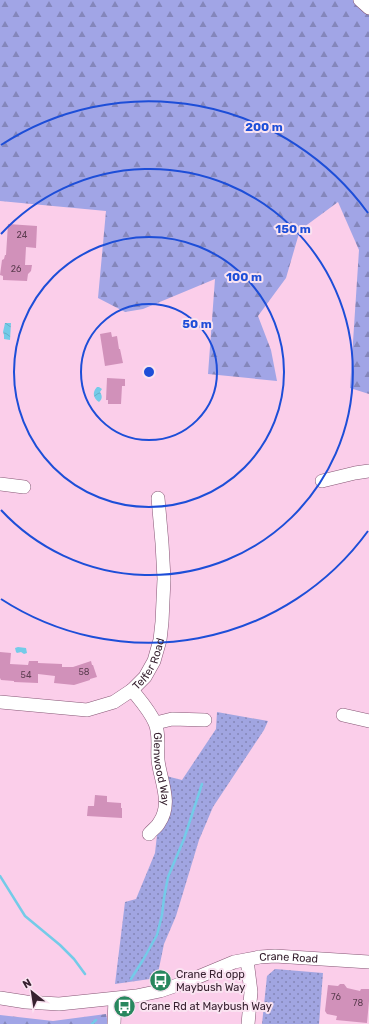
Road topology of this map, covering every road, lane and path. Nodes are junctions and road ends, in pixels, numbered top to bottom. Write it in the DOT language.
graph roads {
  1 [pos="360,0"];
  2 [pos="369,8"];
  3 [pos="369,471"];
  4 [pos="322,482"];
  5 [pos="0,484"];
  6 [pos="24,486"];
  7 [pos="158,498"];
  8 [pos="132,690"];
  9 [pos="0,702"];
  10 [pos="342,715"];
  11 [pos="205,720"];
  12 [pos="369,720"];
  13 [pos="156,723"];
  14 [pos="149,834"];
  15 [pos="247,960"];
  16 [pos="369,962"];
  17 [pos="0,998"];
  18 [pos="115,998"];
  19 [pos="114,1024"];
  20 [pos="248,1024"];
  1 -- 2 [label="street"];
  3 -- 4 [label="street"];
  5 -- 6 [label="street"];
  7 -- 8 [label="street, Telfer Road"];
  8 -- 9 [label="street, Telfer Road"];
  8 -- 13 [label="street, Glenwood Way"];
  10 -- 12 [label="street"];
  11 -- 13 [label="street, Glenwood Way"];
  13 -- 14 [label="street, Glenwood Way"];
  15 -- 16 [label="street, Crane Road"];
  15 -- 18 [label="street, Crane Road"];
  15 -- 20 [label="street"];
  17 -- 18 [label="street, Crane Road"];
  18 -- 19 [label="street"];
}
